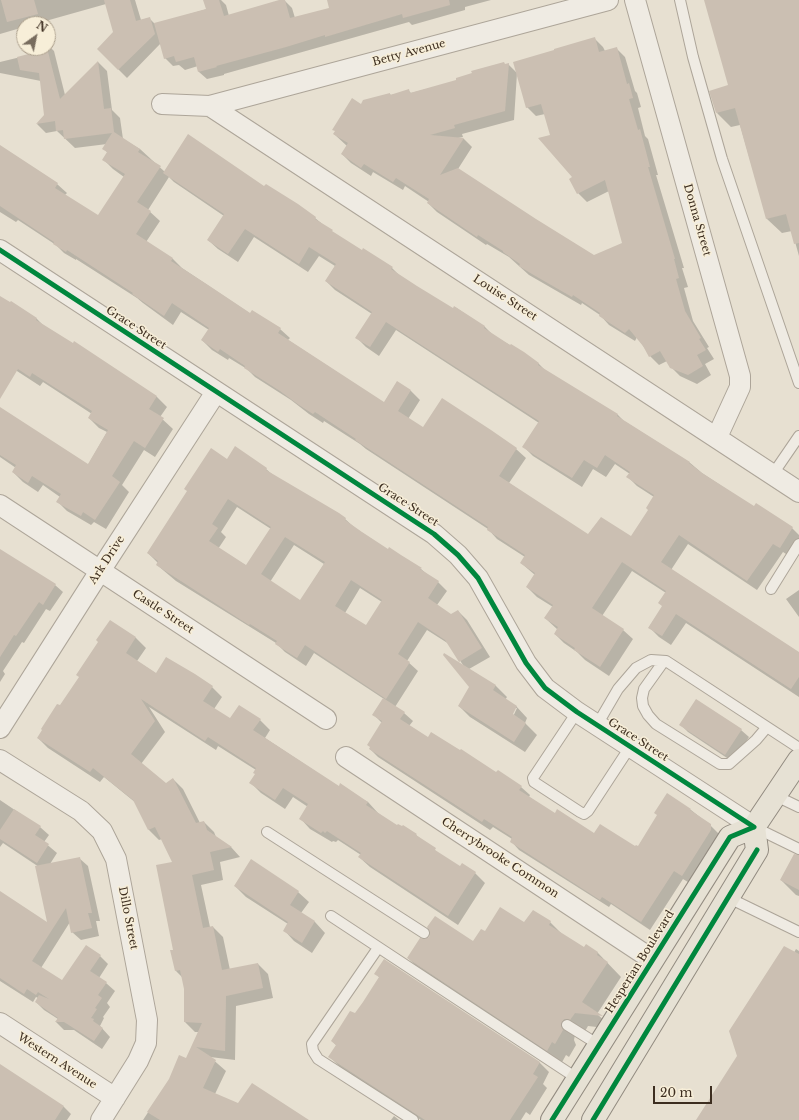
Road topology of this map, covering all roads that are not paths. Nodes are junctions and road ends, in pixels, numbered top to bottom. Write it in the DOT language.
graph roads {
  1 [pos="608,0"];
  2 [pos="635,0"];
  3 [pos="680,0"];
  4 [pos="162,104"];
  5 [pos="210,106"];
  6 [pos="0,250"];
  7 [pos="799,383"];
  8 [pos="216,392"];
  9 [pos="799,436"];
  10 [pos="717,437"];
  11 [pos="773,474"];
  12 [pos="799,492"];
  13 [pos="0,505"];
  14 [pos="799,544"];
  15 [pos="100,571"];
  16 [pos="771,589"];
  17 [pos="664,661"];
  18 [pos="577,712"];
  19 [pos="326,719"];
  20 [pos="597,725"];
  21 [pos="767,727"];
  22 [pos="0,728"];
  23 [pos="630,747"];
  24 [pos="799,748"];
  25 [pos="346,757"];
  26 [pos="0,760"];
  27 [pos="799,760"];
  28 [pos="776,796"];
  29 [pos="799,806"];
  30 [pos="754,827"];
  31 [pos="267,832"];
  32 [pos="799,849"];
  33 [pos="729,898"];
  34 [pos="331,916"];
  35 [pos="424,932"];
  36 [pos="799,932"];
  37 [pos="378,948"];
  38 [pos="653,960"];
  39 [pos="0,1023"];
  40 [pos="568,1025"];
  41 [pos="599,1045"];
  42 [pos="578,1079"];
  43 [pos="115,1098"];
  44 [pos="101,1120"];
  45 [pos="413,1120"];
  46 [pos="552,1120"];
  47 [pos="593,1120"];
  1 -- 5 [label="street, Betty Avenue"];
  2 -- 10 [label="street, Donna Street"];
  3 -- 7 [label="lane"];
  4 -- 5 [label="street"];
  5 -- 10 [label="street, Louise Street"];
  6 -- 8 [label="street, Grace Street"];
  8 -- 15 [label="street, Ark Drive"];
  8 -- 18 [label="street, Grace Street"];
  9 -- 11 [label="lane"];
  10 -- 11 [label="street, Louise Street"];
  11 -- 12 [label="street, Louise Street"];
  13 -- 15 [label="street, Castle Street"];
  14 -- 16 [label="lane"];
  15 -- 19 [label="street, Castle Street"];
  15 -- 22 [label="street, Ark Drive"];
  17 -- 20 [label="lane"];
  17 -- 21 [label="lane"];
  17 -- 21 [label="lane"];
  18 -- 20 [label="street, Grace Street"];
  18 -- 23 [label="lane"];
  20 -- 23 [label="street, Grace Street"];
  21 -- 24 [label="lane"];
  23 -- 30 [label="street, Grace Street"];
  25 -- 38 [label="street, Cherrybrooke Common"];
  26 -- 43 [label="street, Dillo Street"];
  27 -- 28 [label="main road"];
  28 -- 29 [label="lane"];
  28 -- 30 [label="main road"];
  30 -- 32 [label="lane"];
  30 -- 33 [label="main road"];
  30 -- 38 [label="main road, Hesperian Boulevard"];
  31 -- 35 [label="lane"];
  33 -- 36 [label="lane"];
  33 -- 47 [label="main road"];
  34 -- 37 [label="lane"];
  37 -- 42 [label="lane"];
  37 -- 45 [label="lane"];
  38 -- 41 [label="main road, Hesperian Boulevard"];
  39 -- 43 [label="street, Western Avenue"];
  40 -- 41 [label="lane"];
  41 -- 42 [label="main road, Hesperian Boulevard"];
  42 -- 46 [label="main road, Hesperian Boulevard"];
  43 -- 44 [label="street, Dillo Street"];
}
